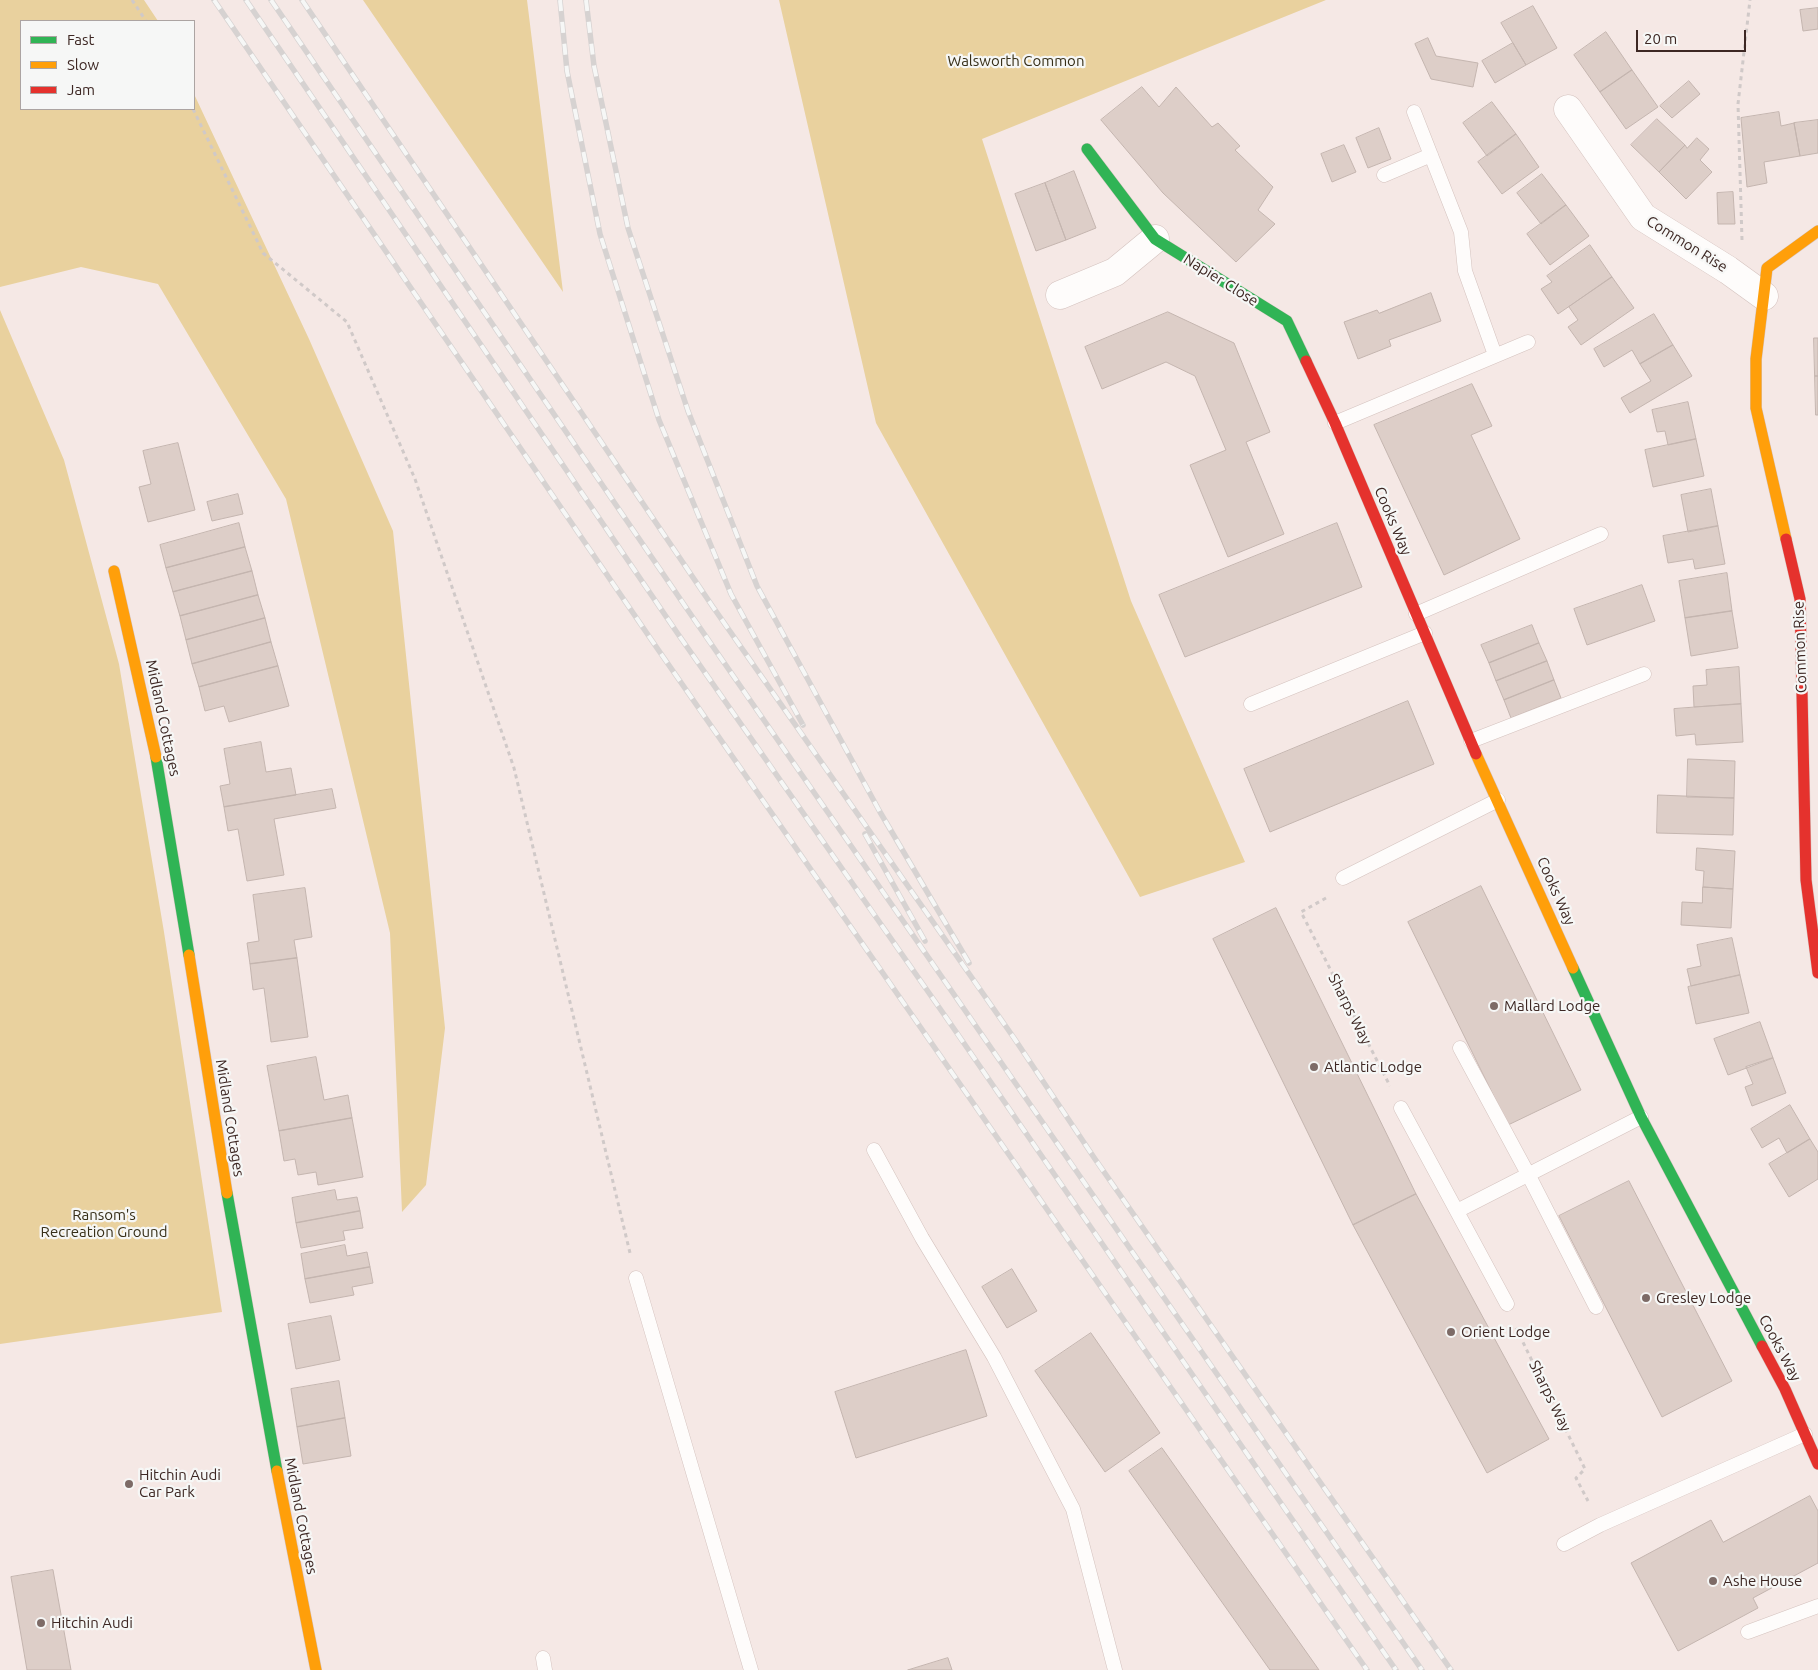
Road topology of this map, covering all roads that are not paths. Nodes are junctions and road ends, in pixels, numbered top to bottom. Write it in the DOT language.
graph roads {
  1 [pos="1568,109"];
  2 [pos="1414,112"];
  3 [pos="1087,150"];
  4 [pos="1431,155"];
  5 [pos="1384,175"];
  6 [pos="1818,231"];
  7 [pos="1155,239"];
  8 [pos="1060,295"];
  9 [pos="1764,296"];
  10 [pos="1287,322"];
  11 [pos="1528,342"];
  12 [pos="1495,355"];
  13 [pos="1334,423"];
  14 [pos="1600,534"];
  15 [pos="114,571"];
  16 [pos="1416,614"];
  17 [pos="1425,633"];
  18 [pos="1644,674"];
  19 [pos="1251,704"];
  20 [pos="1470,741"];
  21 [pos="1498,800"];
  22 [pos="1343,878"];
  23 [pos="1818,973"];
  24 [pos="1460,1048"];
  25 [pos="1401,1108"];
  26 [pos="1641,1117"];
  27 [pos="874,1150"];
  28 [pos="1528,1174"];
  29 [pos="1457,1211"];
  30 [pos="636,1278"];
  31 [pos="1507,1304"];
  32 [pos="1596,1307"];
  33 [pos="1805,1434"];
  34 [pos="1818,1464"];
  35 [pos="1564,1544"];
  36 [pos="1818,1606"];
  37 [pos="1748,1632"];
  38 [pos="316,1670"];
  39 [pos="751,1670"];
  40 [pos="1115,1670"];
  1 -- 9 [label="street, Common Rise"];
  2 -- 4 [label="lane"];
  3 -- 7 [label="street, Napier Close"];
  4 -- 5 [label="lane"];
  4 -- 12 [label="lane"];
  6 -- 9 [label="street, Common Rise"];
  7 -- 8 [label="street"];
  7 -- 10 [label="street, Napier Close"];
  9 -- 23 [label="street, Common Rise"];
  10 -- 13 [label="street, Cooks Way"];
  11 -- 12 [label="lane"];
  12 -- 13 [label="lane"];
  13 -- 16 [label="street, Cooks Way"];
  14 -- 16 [label="lane"];
  15 -- 38 [label="street, Midland Cottages"];
  16 -- 17 [label="street, Cooks Way"];
  17 -- 19 [label="lane"];
  17 -- 20 [label="street, Cooks Way"];
  18 -- 20 [label="lane"];
  20 -- 21 [label="street, Cooks Way"];
  21 -- 22 [label="lane"];
  21 -- 26 [label="street, Cooks Way"];
  24 -- 28 [label="lane"];
  25 -- 29 [label="lane"];
  26 -- 28 [label="lane"];
  26 -- 33 [label="street, Cooks Way"];
  27 -- 40 [label="lane"];
  28 -- 29 [label="lane"];
  28 -- 32 [label="lane"];
  29 -- 31 [label="lane"];
  30 -- 39 [label="lane"];
  33 -- 34 [label="street, Cooks Way"];
  33 -- 35 [label="lane"];
  36 -- 37 [label="lane"];
}
